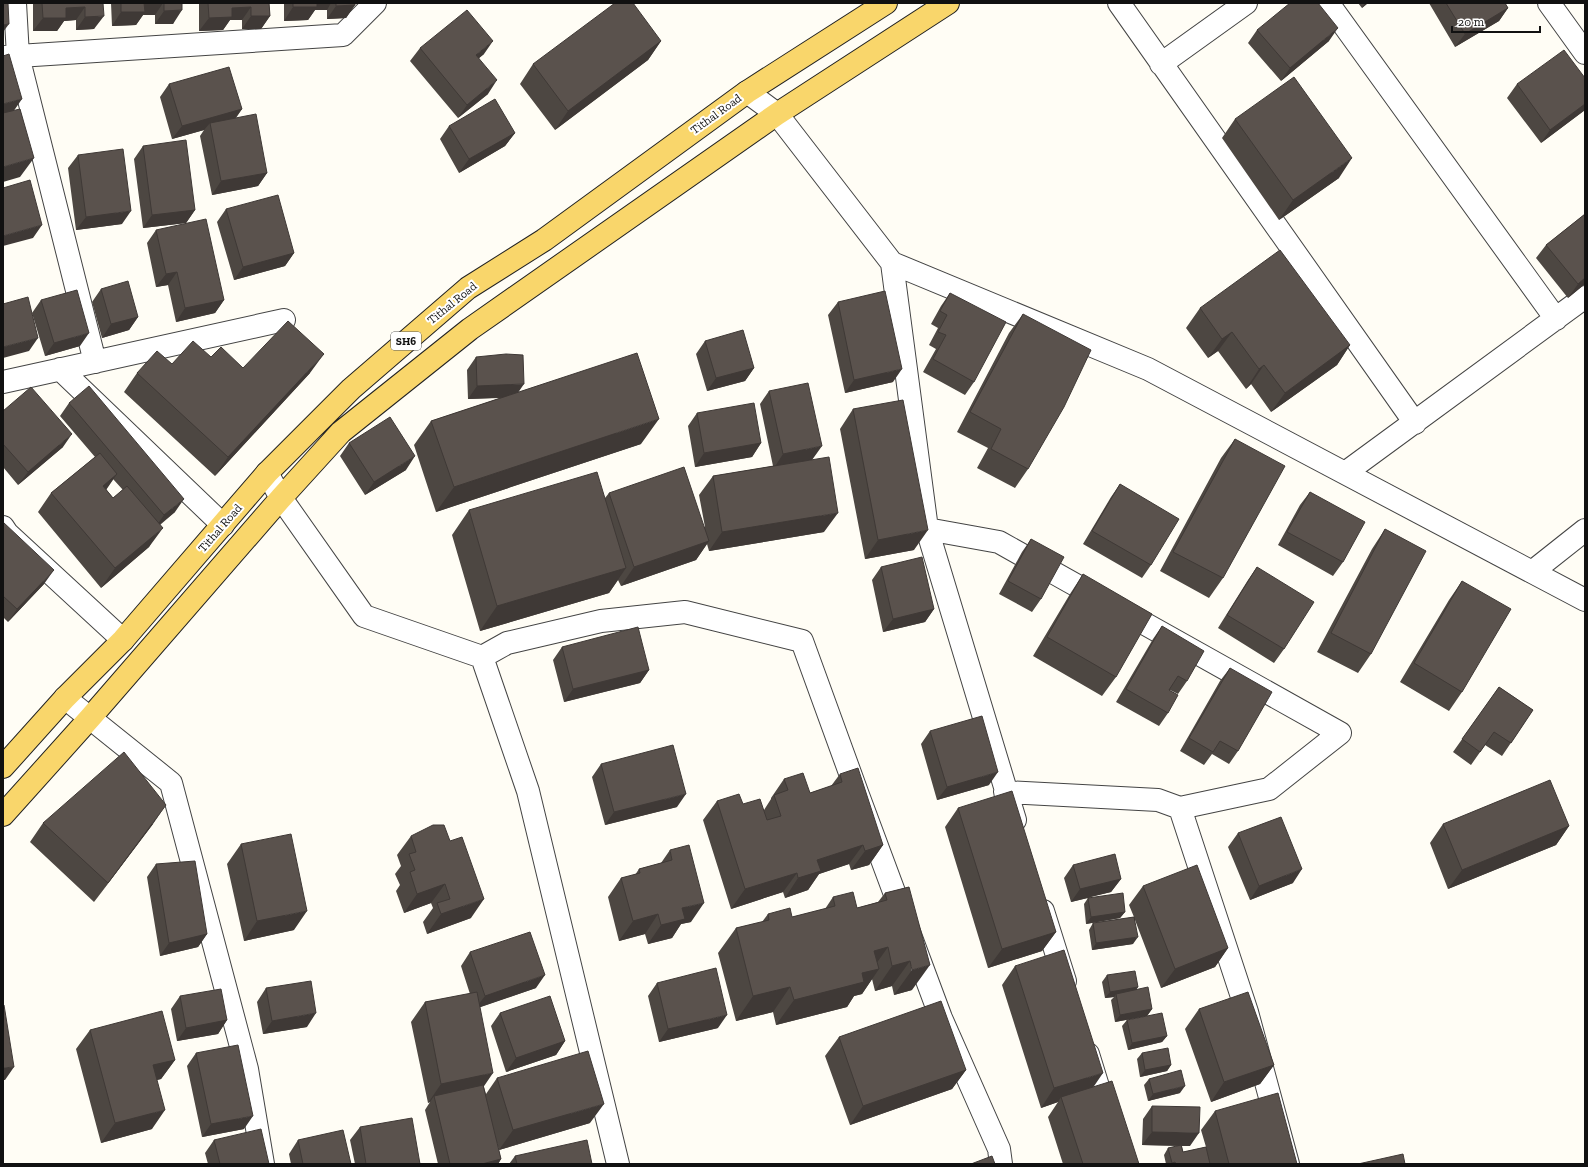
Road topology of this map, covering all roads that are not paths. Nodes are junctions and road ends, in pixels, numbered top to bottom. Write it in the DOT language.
graph roads {
  1 [pos="15,3"];
  2 [pos="948,3"];
  3 [pos="1119,3"];
  4 [pos="1246,3"];
  5 [pos="1328,3"];
  6 [pos="1548,3"];
  7 [pos="370,5"];
  8 [pos="877,6"];
  9 [pos="1585,53"];
  10 [pos="10,56"];
  11 [pos="1161,64"];
  12 [pos="747,92"];
  13 [pos="777,114"];
  14 [pos="892,263"];
  15 [pos="1585,297"];
  16 [pos="1556,318"];
  17 [pos="284,320"];
  18 [pos="96,362"];
  19 [pos="60,369"];
  20 [pos="3,382"];
  21 [pos="1415,423"];
  22 [pos="1345,473"];
  23 [pos="267,474"];
  24 [pos="281,498"];
  25 [pos="223,525"];
  26 [pos="3,527"];
  27 [pos="927,529"];
  28 [pos="1585,530"];
  29 [pos="1532,572"];
  30 [pos="1585,600"];
  31 [pos="123,640"];
  32 [pos="482,657"];
  33 [pos="65,698"];
  34 [pos="90,718"];
  35 [pos="3,767"];
  36 [pos="1006,792"];
  37 [pos="1180,808"];
  38 [pos="3,815"];
  39 [pos="1020,837"];
  40 [pos="1036,890"];
  41 [pos="1070,997"];
  42 [pos="1082,1035"];
  43 [pos="263,1164"];
  44 [pos="618,1164"];
  45 [pos="1001,1164"];
  46 [pos="1122,1164"];
  47 [pos="1288,1164"];
  1 -- 10 [label="street"];
  2 -- 13 [label="main road"];
  3 -- 11 [label="street"];
  4 -- 11 [label="street"];
  5 -- 16 [label="street"];
  6 -- 9 [label="street"];
  7 -- 10 [label="street"];
  8 -- 12 [label="main road, Tithal Road / SH6"];
  10 -- 18 [label="street"];
  11 -- 21 [label="street"];
  12 -- 13 [label="street"];
  12 -- 23 [label="main road, Tithal Road / SH6"];
  13 -- 14 [label="street"];
  13 -- 24 [label="main road"];
  14 -- 22 [label="street"];
  14 -- 27 [label="street"];
  15 -- 16 [label="street"];
  16 -- 21 [label="street"];
  17 -- 18 [label="street"];
  18 -- 19 [label="street"];
  19 -- 20 [label="street"];
  19 -- 25 [label="street"];
  21 -- 22 [label="street"];
  22 -- 29 [label="street"];
  23 -- 24 [label="street"];
  23 -- 25 [label="main road, Tithal Road / SH6"];
  24 -- 32 [label="street"];
  24 -- 34 [label="main road"];
  25 -- 31 [label="main road, Tithal Road / SH6"];
  26 -- 31 [label="street"];
  27 -- 36 [label="street"];
  27 -- 37 [label="street"];
  28 -- 29 [label="street"];
  29 -- 30 [label="street"];
  31 -- 33 [label="main road, Tithal Road / SH6"];
  32 -- 44 [label="street"];
  32 -- 45 [label="street"];
  33 -- 34 [label="street"];
  33 -- 35 [label="main road, Tithal Road / SH6"];
  34 -- 38 [label="main road"];
  34 -- 43 [label="street"];
  36 -- 37 [label="street"];
  36 -- 39 [label="street"];
  37 -- 47 [label="street"];
  40 -- 41 [label="street"];
  42 -- 46 [label="street"];
}
